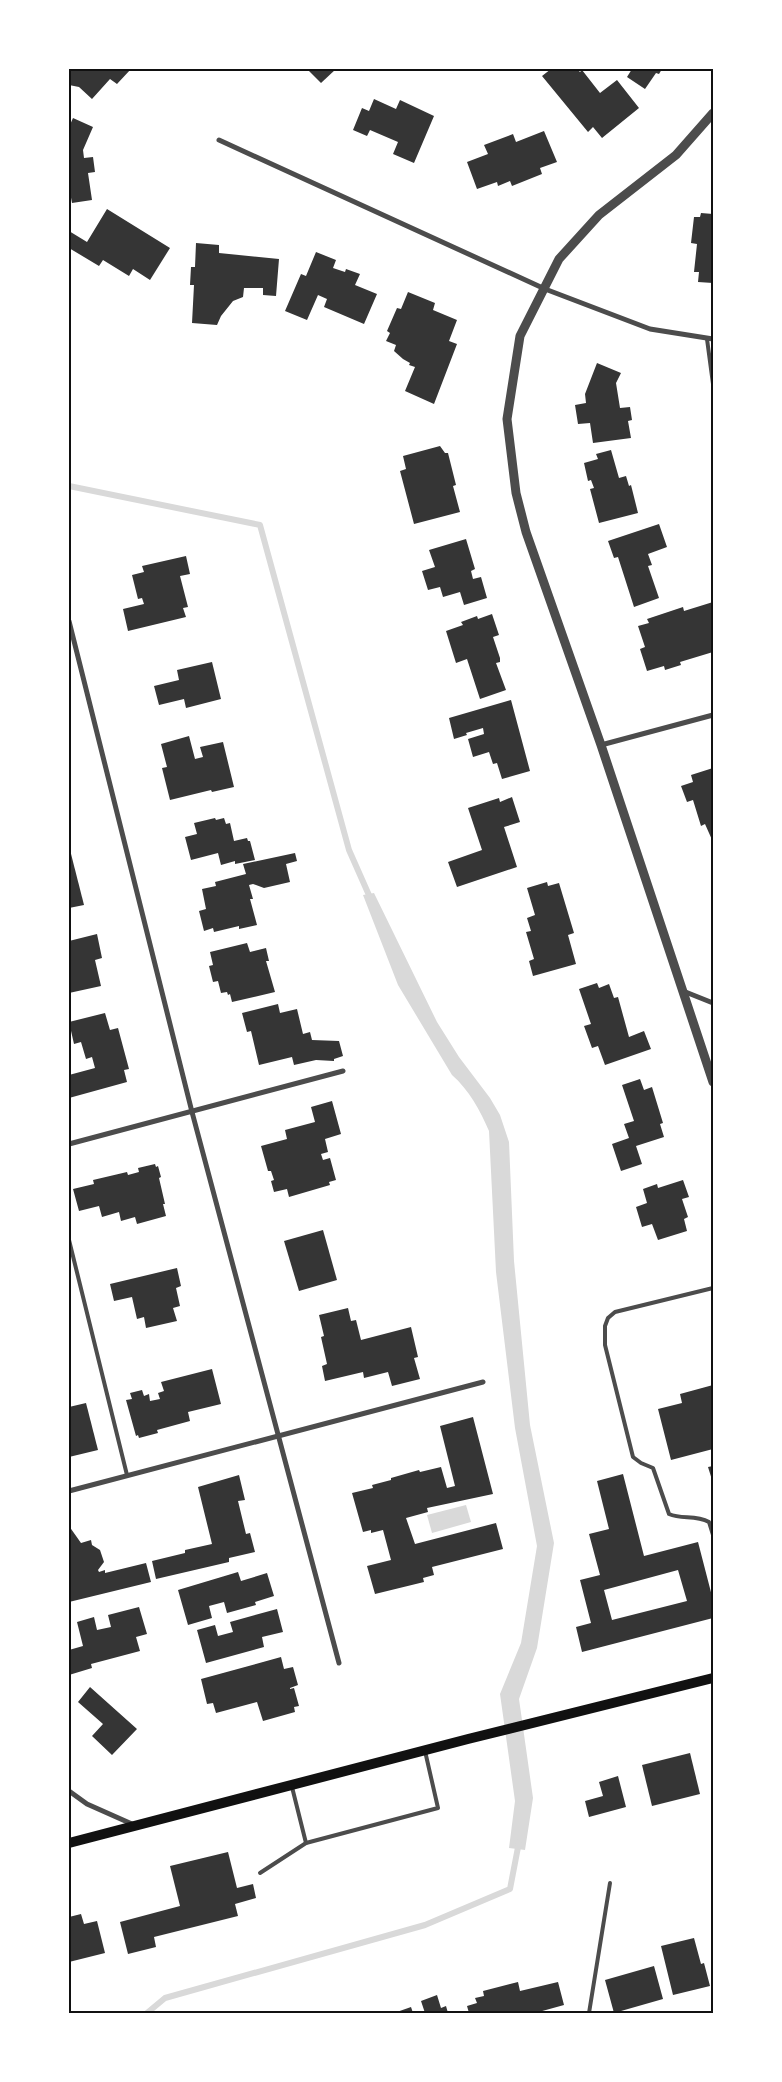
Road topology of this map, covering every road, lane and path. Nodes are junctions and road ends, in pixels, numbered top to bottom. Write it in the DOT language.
graph roads {
  1 [pos="713,113"];
  2 [pos="219,140"];
  3 [pos="545,289"];
  4 [pos="710,339"];
  5 [pos="713,384"];
  6 [pos="69,621"];
  7 [pos="713,716"];
  8 [pos="601,745"];
  9 [pos="683,991"];
  10 [pos="713,1003"];
  11 [pos="343,1071"];
  12 [pos="713,1082"];
  13 [pos="192,1112"];
  14 [pos="69,1144"];
  15 [pos="69,1240"];
  16 [pos="713,1288"];
  17 [pos="483,1382"];
  18 [pos="279,1435"];
  19 [pos="127,1475"];
  20 [pos="69,1491"];
  21 [pos="713,1535"];
  22 [pos="339,1663"];
  23 [pos="713,1678"];
  24 [pos="424,1751"];
  25 [pos="292,1785"];
  26 [pos="69,1791"];
  27 [pos="134,1826"];
  28 [pos="69,1843"];
  29 [pos="306,1843"];
  30 [pos="260,1873"];
  31 [pos="610,1883"];
  32 [pos="589,2013"];
  1 -- 3 [label="street"];
  2 -- 3 [label="street"];
  3 -- 4 [label="street"];
  3 -- 8 [label="street"];
  4 -- 5 [label="lane"];
  6 -- 13 [label="street"];
  7 -- 8 [label="street"];
  8 -- 9 [label="street"];
  9 -- 10 [label="street"];
  9 -- 12 [label="street"];
  11 -- 13 [label="street"];
  13 -- 14 [label="street"];
  13 -- 18 [label="street"];
  15 -- 19 [label="lane"];
  16 -- 21 [label="lane"];
  17 -- 18 [label="street"];
  18 -- 19 [label="street"];
  18 -- 22 [label="street"];
  19 -- 20 [label="street"];
  23 -- 24 [label="main road"];
  24 -- 25 [label="main road"];
  24 -- 29 [label="lane"];
  25 -- 27 [label="main road"];
  25 -- 29 [label="lane"];
  26 -- 27 [label="street"];
  27 -- 28 [label="main road"];
  29 -- 30 [label="lane"];
  31 -- 32 [label="lane"];
}
